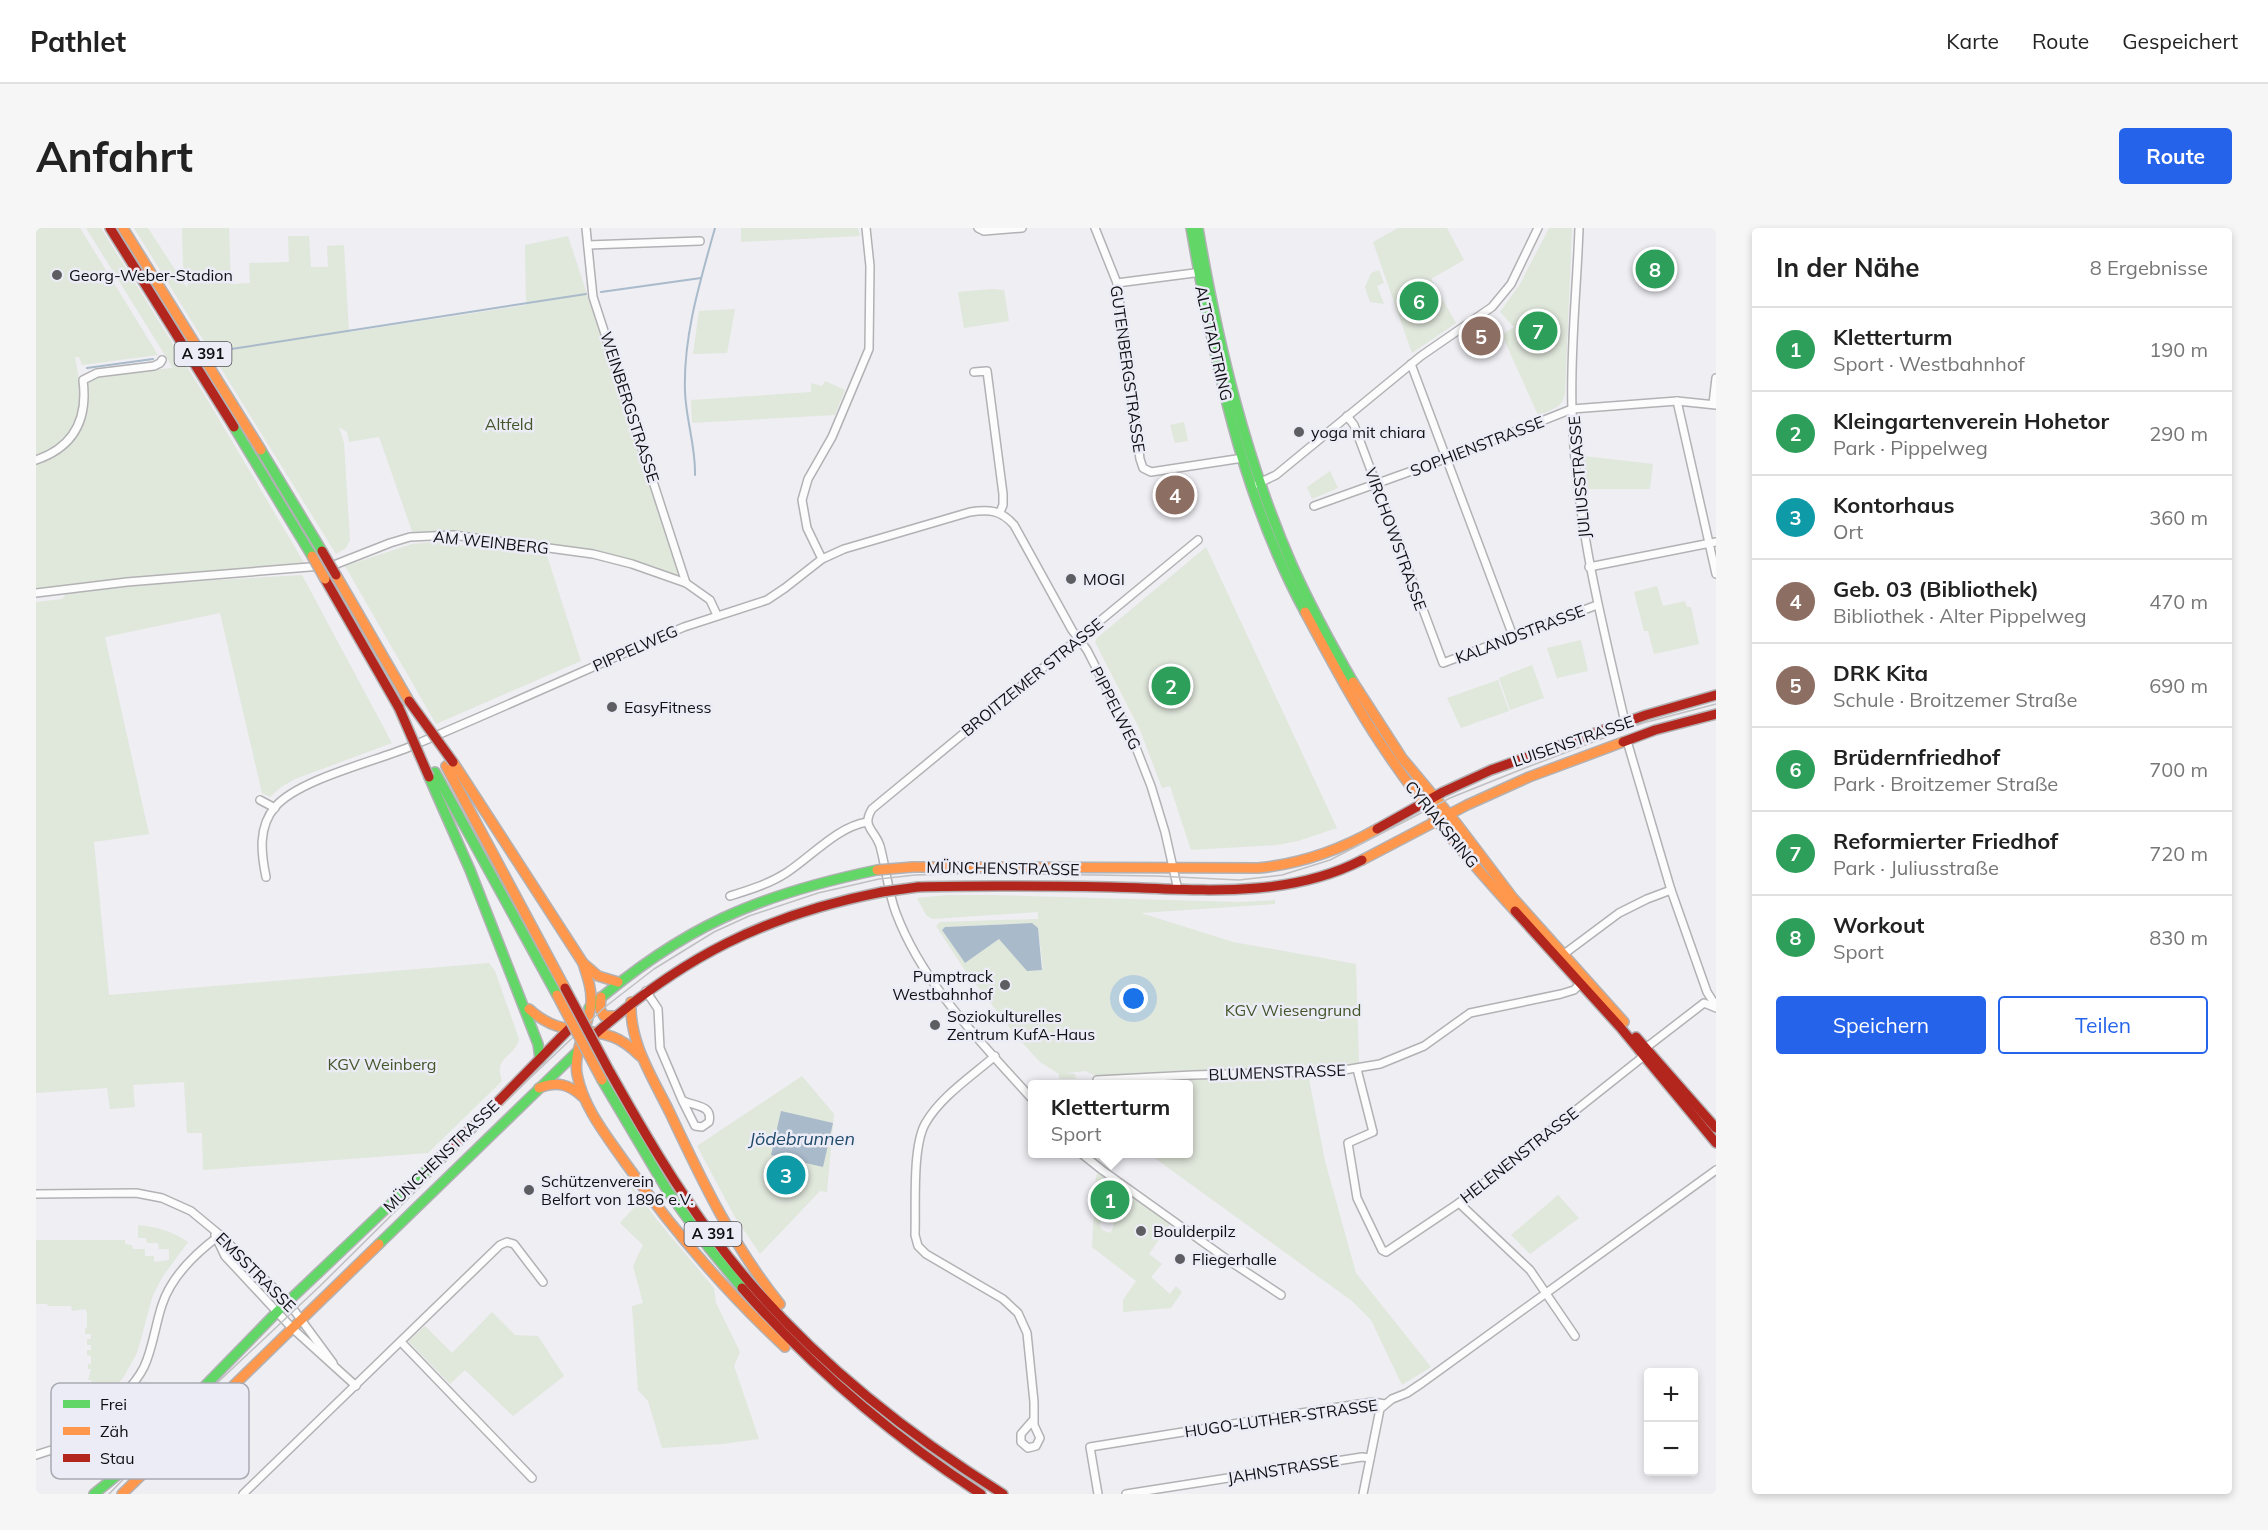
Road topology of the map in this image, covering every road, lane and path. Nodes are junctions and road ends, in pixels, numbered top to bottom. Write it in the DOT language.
graph roads {
  1 [pos="110,228"];
  2 [pos="123,228"];
  3 [pos="586,228"];
  4 [pos="866,228"];
  5 [pos="978,228"];
  6 [pos="1022,228"];
  7 [pos="1095,228"];
  8 [pos="1191,228"];
  9 [pos="1198,228"];
  10 [pos="1538,228"];
  11 [pos="1579,228"];
  12 [pos="700,241"];
  13 [pos="588,245"];
  14 [pos="1202,272"];
  15 [pos="1117,283"];
  16 [pos="162,360"];
  17 [pos="1411,364"];
  18 [pos="974,372"];
  19 [pos="1716,378"];
  20 [pos="1677,401"];
  21 [pos="1715,404"];
  22 [pos="1572,409"];
  23 [pos="1347,416"];
  24 [pos="1247,457"];
  25 [pos="1445,459"];
  26 [pos="36,460"];
  27 [pos="1256,484"];
  28 [pos="1376,484"];
  29 [pos="1314,506"];
  30 [pos="1000,512"];
  31 [pos="1198,540"];
  32 [pos="1713,543"];
  33 [pos="822,559"];
  34 [pos="1589,567"];
  35 [pos="1716,574"];
  36 [pos="686,583"];
  37 [pos="36,593"];
  38 [pos="1596,605"];
  39 [pos="717,615"];
  40 [pos="1513,636"];
  41 [pos="1078,639"];
  42 [pos="1443,663"];
  43 [pos="1716,695"];
  44 [pos="1716,714"];
  45 [pos="1625,722"];
  46 [pos="1627,741"];
  47 [pos="449,764"];
  48 [pos="432,774"];
  49 [pos="1434,797"];
  50 [pos="260,800"];
  51 [pos="1423,803"];
  52 [pos="274,808"];
  53 [pos="1449,814"];
  54 [pos="868,818"];
  55 [pos="1437,821"];
  56 [pos="1174,869"];
  57 [pos="266,877"];
  58 [pos="1178,890"];
  59 [pos="1671,890"];
  60 [pos="730,896"];
  61 [pos="1564,954"];
  62 [pos="583,963"];
  63 [pos="618,982"];
  64 [pos="1581,983"];
  65 [pos="646,991"];
  66 [pos="601,997"];
  67 [pos="522,1001"];
  68 [pos="631,1002"];
  69 [pos="1716,1007"];
  70 [pos="590,1008"];
  71 [pos="616,1016"];
  72 [pos="567,1031"];
  73 [pos="582,1032"];
  74 [pos="597,1032"];
  75 [pos="577,1052"];
  76 [pos="1643,1052"];
  77 [pos="995,1056"];
  78 [pos="540,1059"];
  79 [pos="645,1062"];
  80 [pos="1356,1069"];
  81 [pos="1097,1080"];
  82 [pos="539,1088"];
  83 [pos="1028,1094"];
  84 [pos="584,1099"];
  85 [pos="682,1100"];
  86 [pos="1716,1128"];
  87 [pos="1716,1143"];
  88 [pos="1087,1158"];
  89 [pos="1716,1170"];
  90 [pos="36,1194"];
  91 [pos="1460,1203"];
  92 [pos="218,1237"];
  93 [pos="543,1282"];
  94 [pos="1547,1292"];
  95 [pos="1281,1294"];
  96 [pos="288,1302"];
  97 [pos="278,1311"];
  98 [pos="302,1319"];
  99 [pos="292,1328"];
  100 [pos="1575,1336"];
  101 [pos="401,1342"];
  102 [pos="333,1363"];
  103 [pos="841,1376"];
  104 [pos="132,1383"];
  105 [pos="208,1383"];
  106 [pos="236,1383"];
  107 [pos="833,1384"];
  108 [pos="356,1386"];
  109 [pos="1385,1404"];
  110 [pos="1034,1419"];
  111 [pos="51,1450"];
  112 [pos="36,1455"];
  113 [pos="1370,1458"];
  114 [pos="532,1478"];
  115 [pos="113,1479"];
  116 [pos="137,1479"];
  117 [pos="94,1494"];
  118 [pos="122,1494"];
  119 [pos="243,1494"];
  120 [pos="981,1494"];
  121 [pos="1003,1494"];
  122 [pos="1098,1494"];
  123 [pos="1126,1494"];
  124 [pos="1364,1494"];
  1 -- 48 [label="main road, A 391, bridge"];
  2 -- 47 [label="main road, A 391, bridge"];
  3 -- 13 [label="street, WEINBERGSTRASSE"];
  4 -- 33 [label="street"];
  5 -- 6 [label="street"];
  7 -- 15 [label="street, GUTENBERGSTRASSE"];
  8 -- 14 [label="main road, ALTSTADTRING"];
  9 -- 14 [label="main road, ALTSTADTRING"];
  10 -- 17 [label="street"];
  11 -- 22 [label="street, JULIUSSTRASSE"];
  12 -- 13 [label="street"];
  13 -- 36 [label="street, WEINBERGSTRASSE"];
  14 -- 15 [label="street"];
  14 -- 24 [label="main road, ALTSTADTRING"];
  15 -- 24 [label="street, GUTENBERGSTRASSE"];
  16 -- 26 [label="street"];
  17 -- 23 [label="street"];
  17 -- 25 [label="street"];
  18 -- 30 [label="street"];
  19 -- 21 [label="street"];
  20 -- 21 [label="street, SOPHIENSTRASSE"];
  20 -- 22 [label="street, SOPHIENSTRASSE"];
  20 -- 32 [label="street"];
  22 -- 25 [label="street, SOPHIENSTRASSE"];
  22 -- 34 [label="street, JULIUSSTRASSE"];
  23 -- 27 [label="street"];
  23 -- 28 [label="street, VIRCHOWSTRASSE"];
  24 -- 27 [label="main road, CYRIAKSRING"];
  25 -- 28 [label="street, SOPHIENSTRASSE"];
  25 -- 40 [label="street"];
  27 -- 49 [label="main road, CYRIAKSRING"];
  27 -- 51 [label="main road, CYRIAKSRING"];
  28 -- 29 [label="street, SOPHIENSTRASSE"];
  28 -- 42 [label="street, VIRCHOWSTRASSE"];
  30 -- 33 [label="street, PIPPELWEG"];
  30 -- 41 [label="street, PIPPELWEG"];
  31 -- 41 [label="street, BROITZEMER STRASSE"];
  32 -- 34 [label="street"];
  32 -- 35 [label="street"];
  33 -- 39 [label="street, PIPPELWEG"];
  34 -- 38 [label="street, JULIUSSTRASSE"];
  36 -- 37 [label="street, AM WEINBERG"];
  36 -- 39 [label="street, AM WEINBERG"];
  38 -- 40 [label="street, KALANDSTRASSE"];
  38 -- 45 [label="street, JULIUSSTRASSE"];
  39 -- 52 [label="street, PIPPELWEG"];
  40 -- 42 [label="street, KALANDSTRASSE"];
  41 -- 54 [label="street, BROITZEMER STRASSE"];
  41 -- 56 [label="street, PIPPELWEG"];
  43 -- 45 [label="main road, LUISENSTRASSE"];
  44 -- 46 [label="main road, LUISENSTRASSE"];
  45 -- 49 [label="main road, LUISENSTRASSE"];
  46 -- 53 [label="main road, LUISENSTRASSE"];
  46 -- 59 [label="street"];
  47 -- 62 [label="main road"];
  47 -- 103 [label="main road, A 391, bridge"];
  48 -- 67 [label="main road"];
  48 -- 107 [label="main road, A 391, bridge"];
  49 -- 51 [label="main road, LUISENSTRASSE"];
  49 -- 53 [label="main road, CYRIAKSRING"];
  50 -- 52 [label="street"];
  51 -- 55 [label="main road, CYRIAKSRING"];
  51 -- 56 [label="main road, MÜNCHENSTRASSE"];
  52 -- 57 [label="street, PIPPELWEG"];
  53 -- 55 [label="main road, LUISENSTRASSE"];
  53 -- 61 [label="main road, CYRIAKSRING"];
  54 -- 60 [label="street, BROITZEMER STRASSE"];
  54 -- 77 [label="street"];
  55 -- 58 [label="main road, MÜNCHENSTRASSE"];
  55 -- 64 [label="main road, CYRIAKSRING"];
  56 -- 58 [label="street, PIPPELWEG"];
  56 -- 63 [label="main road, MÜNCHENSTRASSE, bridge"];
  58 -- 65 [label="main road, MÜNCHENSTRASSE, bridge"];
  59 -- 61 [label="street"];
  59 -- 69 [label="street"];
  61 -- 76 [label="main road, CYRIAKSRING"];
  62 -- 63 [label="main road"];
  62 -- 70 [label="main road"];
  63 -- 66 [label="main road, MÜNCHENSTRASSE"];
  64 -- 76 [label="main road, CYRIAKSRING"];
  64 -- 80 [label="street, BLUMENSTRASSE"];
  65 -- 68 [label="main road, MÜNCHENSTRASSE"];
  65 -- 85 [label="street"];
  66 -- 70 [label="main road, MÜNCHENSTRASSE"];
  66 -- 71 [label="main road"];
  67 -- 72 [label="main road"];
  67 -- 78 [label="main road"];
  68 -- 71 [label="main road, MÜNCHENSTRASSE"];
  68 -- 79 [label="main road"];
  69 -- 76 [label="street, HELENENSTRASSE"];
  70 -- 72 [label="main road, MÜNCHENSTRASSE"];
  70 -- 73 [label="main road"];
  71 -- 74 [label="main road, MÜNCHENSTRASSE"];
  72 -- 73 [label="main road"];
  72 -- 78 [label="main road, MÜNCHENSTRASSE"];
  73 -- 74 [label="main road"];
  73 -- 75 [label="main road"];
  74 -- 75 [label="main road, MÜNCHENSTRASSE"];
  74 -- 79 [label="main road"];
  75 -- 82 [label="main road, MÜNCHENSTRASSE"];
  75 -- 84 [label="main road"];
  76 -- 86 [label="main road, CYRIAKSRING"];
  76 -- 87 [label="main road, CYRIAKSRING"];
  76 -- 91 [label="street, HELENENSTRASSE"];
  77 -- 83 [label="street"];
  77 -- 110 [label="street"];
  78 -- 96 [label="main road, MÜNCHENSTRASSE"];
  79 -- 103 [label="main road"];
  80 -- 81 [label="street, BLUMENSTRASSE"];
  80 -- 91 [label="street, HELENENSTRASSE"];
  82 -- 84 [label="main road"];
  82 -- 98 [label="main road, MÜNCHENSTRASSE"];
  84 -- 107 [label="main road"];
  85 -- 85 [label="street"];
  88 -- 95 [label="street"];
  89 -- 94 [label="street, HUGO-LUTHER-STRASSE"];
  90 -- 92 [label="street, EMSSTRASSE"];
  91 -- 94 [label="street"];
  92 -- 96 [label="street, EMSSTRASSE"];
  92 -- 97 [label="street, EMSSTRASSE"];
  92 -- 104 [label="street"];
  93 -- 101 [label="street"];
  94 -- 100 [label="street"];
  94 -- 109 [label="street, HUGO-LUTHER-STRASSE"];
  96 -- 97 [label="main road, MÜNCHENSTRASSE"];
  96 -- 98 [label="street, EMSSTRASSE"];
  97 -- 99 [label="street"];
  97 -- 105 [label="main road, MÜNCHENSTRASSE"];
  98 -- 99 [label="main road, MÜNCHENSTRASSE"];
  98 -- 102 [label="street, EMSSTRASSE"];
  99 -- 102 [label="street"];
  99 -- 106 [label="main road, MÜNCHENSTRASSE"];
  101 -- 108 [label="street"];
  101 -- 114 [label="street"];
  102 -- 108 [label="street"];
  103 -- 121 [label="main road, A 391"];
  107 -- 120 [label="main road, A 391"];
  108 -- 119 [label="street"];
  109 -- 113 [label="street"];
  109 -- 122 [label="street, HUGO-LUTHER-STRASSE"];
  111 -- 112 [label="street"];
  113 -- 123 [label="street, JAHNSTRASSE"];
  113 -- 124 [label="street"];
  115 -- 117 [label="main road, MÜNCHENSTRASSE"];
  116 -- 118 [label="main road, MÜNCHENSTRASSE"];
}
